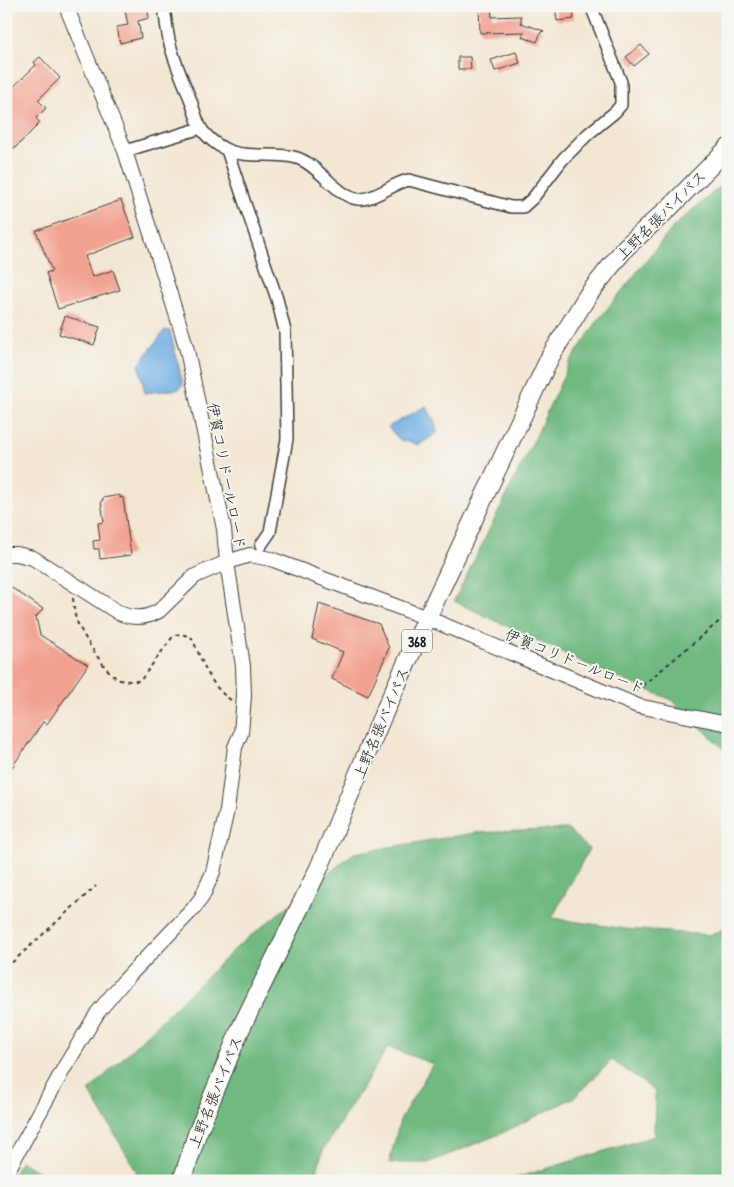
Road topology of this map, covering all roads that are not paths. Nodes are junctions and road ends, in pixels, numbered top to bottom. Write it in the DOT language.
graph roads {
  1 [pos="66,6"];
  2 [pos="164,6"];
  3 [pos="591,6"];
  4 [pos="201,128"];
  5 [pos="728,148"];
  6 [pos="227,150"];
  7 [pos="125,151"];
  8 [pos="260,545"];
  9 [pos="6,554"];
  10 [pos="227,562"];
  11 [pos="427,618"];
  12 [pos="728,724"];
  13 [pos="6,1174"];
  14 [pos="182,1181"];
  1 -- 7 [label="street, 伊賀コリドールロード"];
  2 -- 4 [label="street"];
  3 -- 6 [label="street"];
  4 -- 6 [label="street"];
  4 -- 7 [label="street"];
  5 -- 11 [label="highway, 上野名張バイパス / 368"];
  6 -- 8 [label="street"];
  7 -- 10 [label="street, 伊賀コリドールロード"];
  9 -- 10 [label="street"];
  10 -- 11 [label="street, 伊賀コリドールロード"];
  10 -- 13 [label="street"];
  11 -- 12 [label="street, 伊賀コリドールロード"];
  11 -- 14 [label="highway, 上野名張バイパス / 368"];
}
